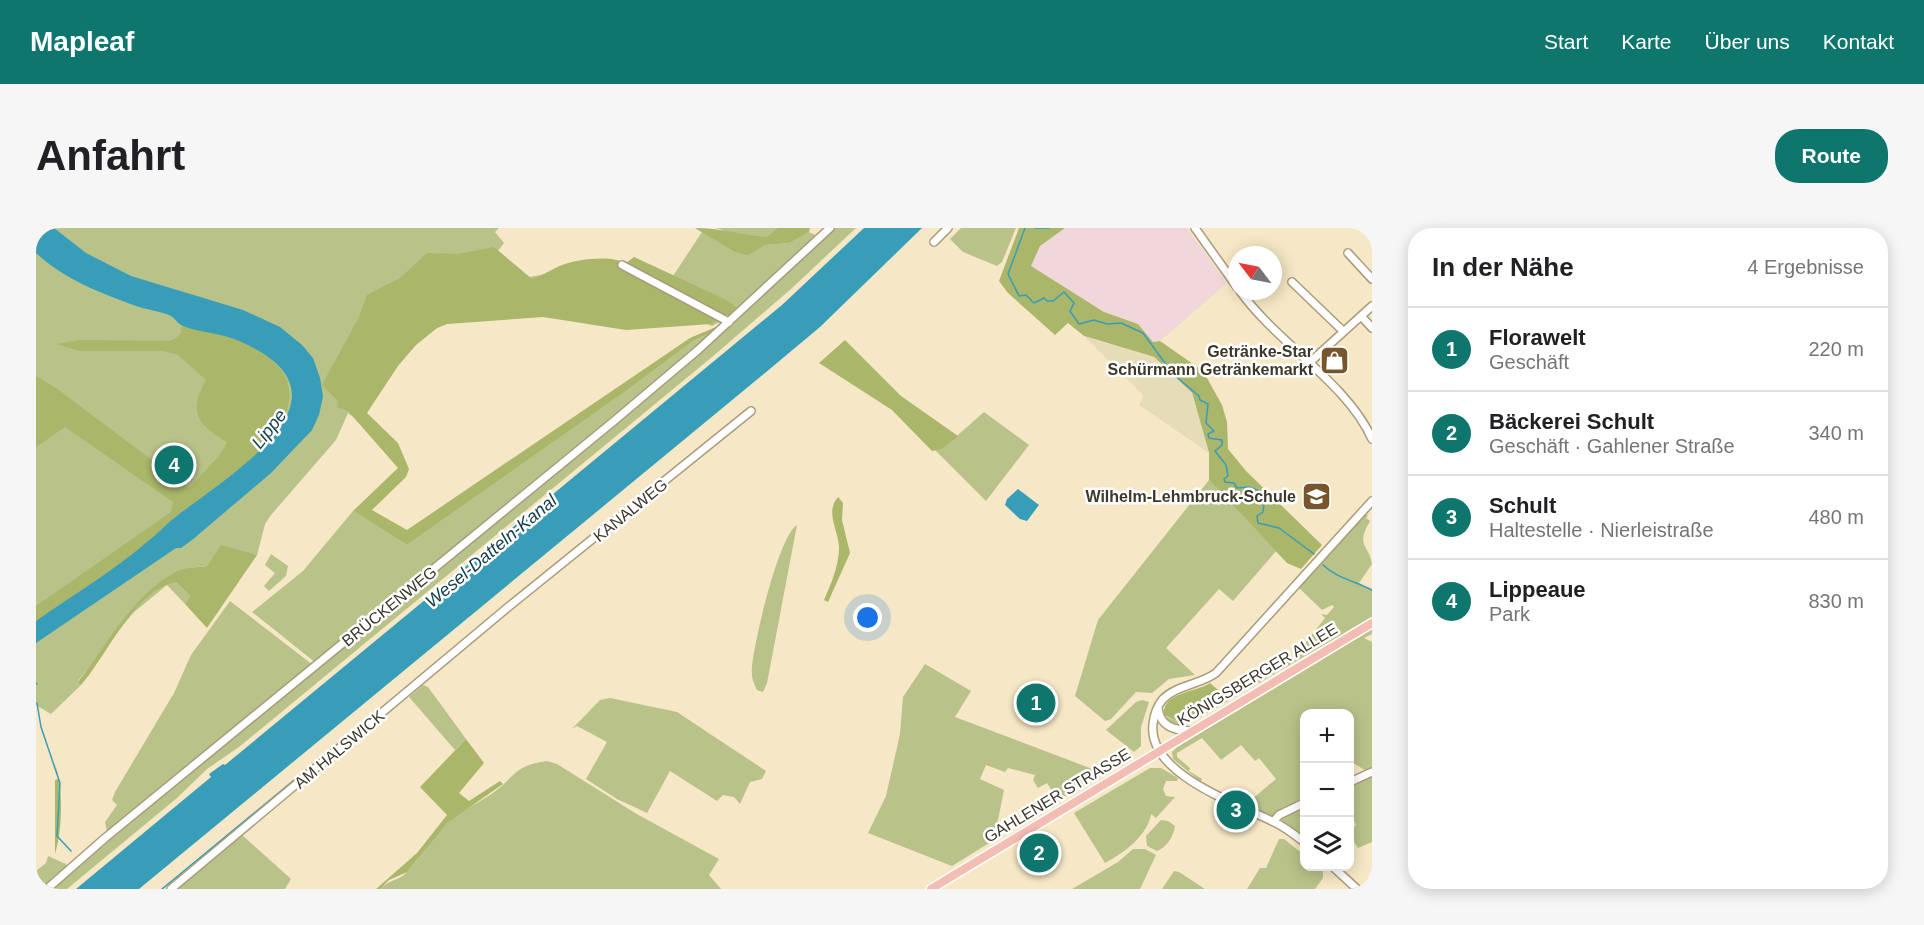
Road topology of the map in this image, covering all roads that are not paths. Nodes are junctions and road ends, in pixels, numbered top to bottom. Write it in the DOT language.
graph roads {
  1 [pos="830,228"];
  2 [pos="948,228"];
  3 [pos="1195,228"];
  4 [pos="934,242"];
  5 [pos="1348,253"];
  6 [pos="621,265"];
  7 [pos="1228,274"];
  8 [pos="1372,279"];
  9 [pos="1292,282"];
  10 [pos="1248,300"];
  11 [pos="1372,306"];
  12 [pos="1361,316"];
  13 [pos="729,321"];
  14 [pos="1372,328"];
  15 [pos="1343,331"];
  16 [pos="1308,364"];
  17 [pos="751,411"];
  18 [pos="1372,439"];
  19 [pos="1372,501"];
  20 [pos="507,608"];
  21 [pos="1372,623"];
  22 [pos="1158,705"];
  23 [pos="1190,731"];
  24 [pos="1158,750"];
  25 [pos="1372,772"];
  26 [pos="1354,780"];
  27 [pos="1300,805"];
  28 [pos="1274,821"];
  29 [pos="1300,839"];
  30 [pos="1337,871"];
  31 [pos="47,889"];
  32 [pos="171,889"];
  33 [pos="931,889"];
  34 [pos="1357,889"];
  1 -- 13 [label="street, BRÜCKENWEG"];
  2 -- 4 [label="street"];
  3 -- 7 [label="street"];
  5 -- 8 [label="street"];
  6 -- 13 [label="street"];
  9 -- 15 [label="street"];
  10 -- 16 [label="street"];
  11 -- 12 [label="street"];
  12 -- 14 [label="street"];
  12 -- 15 [label="street"];
  13 -- 31 [label="street, BRÜCKENWEG"];
  15 -- 16 [label="street"];
  16 -- 18 [label="street"];
  17 -- 20 [label="street, KANALWEG"];
  19 -- 22 [label="street"];
  20 -- 32 [label="street, AM HALSWICK"];
  21 -- 23 [label="main road, KÖNIGSBERGER ALLEE"];
  22 -- 23 [label="street"];
  22 -- 24 [label="street"];
  23 -- 24 [label="main road, KÖNIGSBERGER ALLEE"];
  24 -- 28 [label="street"];
  24 -- 33 [label="main road, GAHLENER STRASSE"];
  25 -- 26 [label="street"];
  27 -- 28 [label="street"];
  28 -- 29 [label="street"];
  30 -- 34 [label="street"];
}
